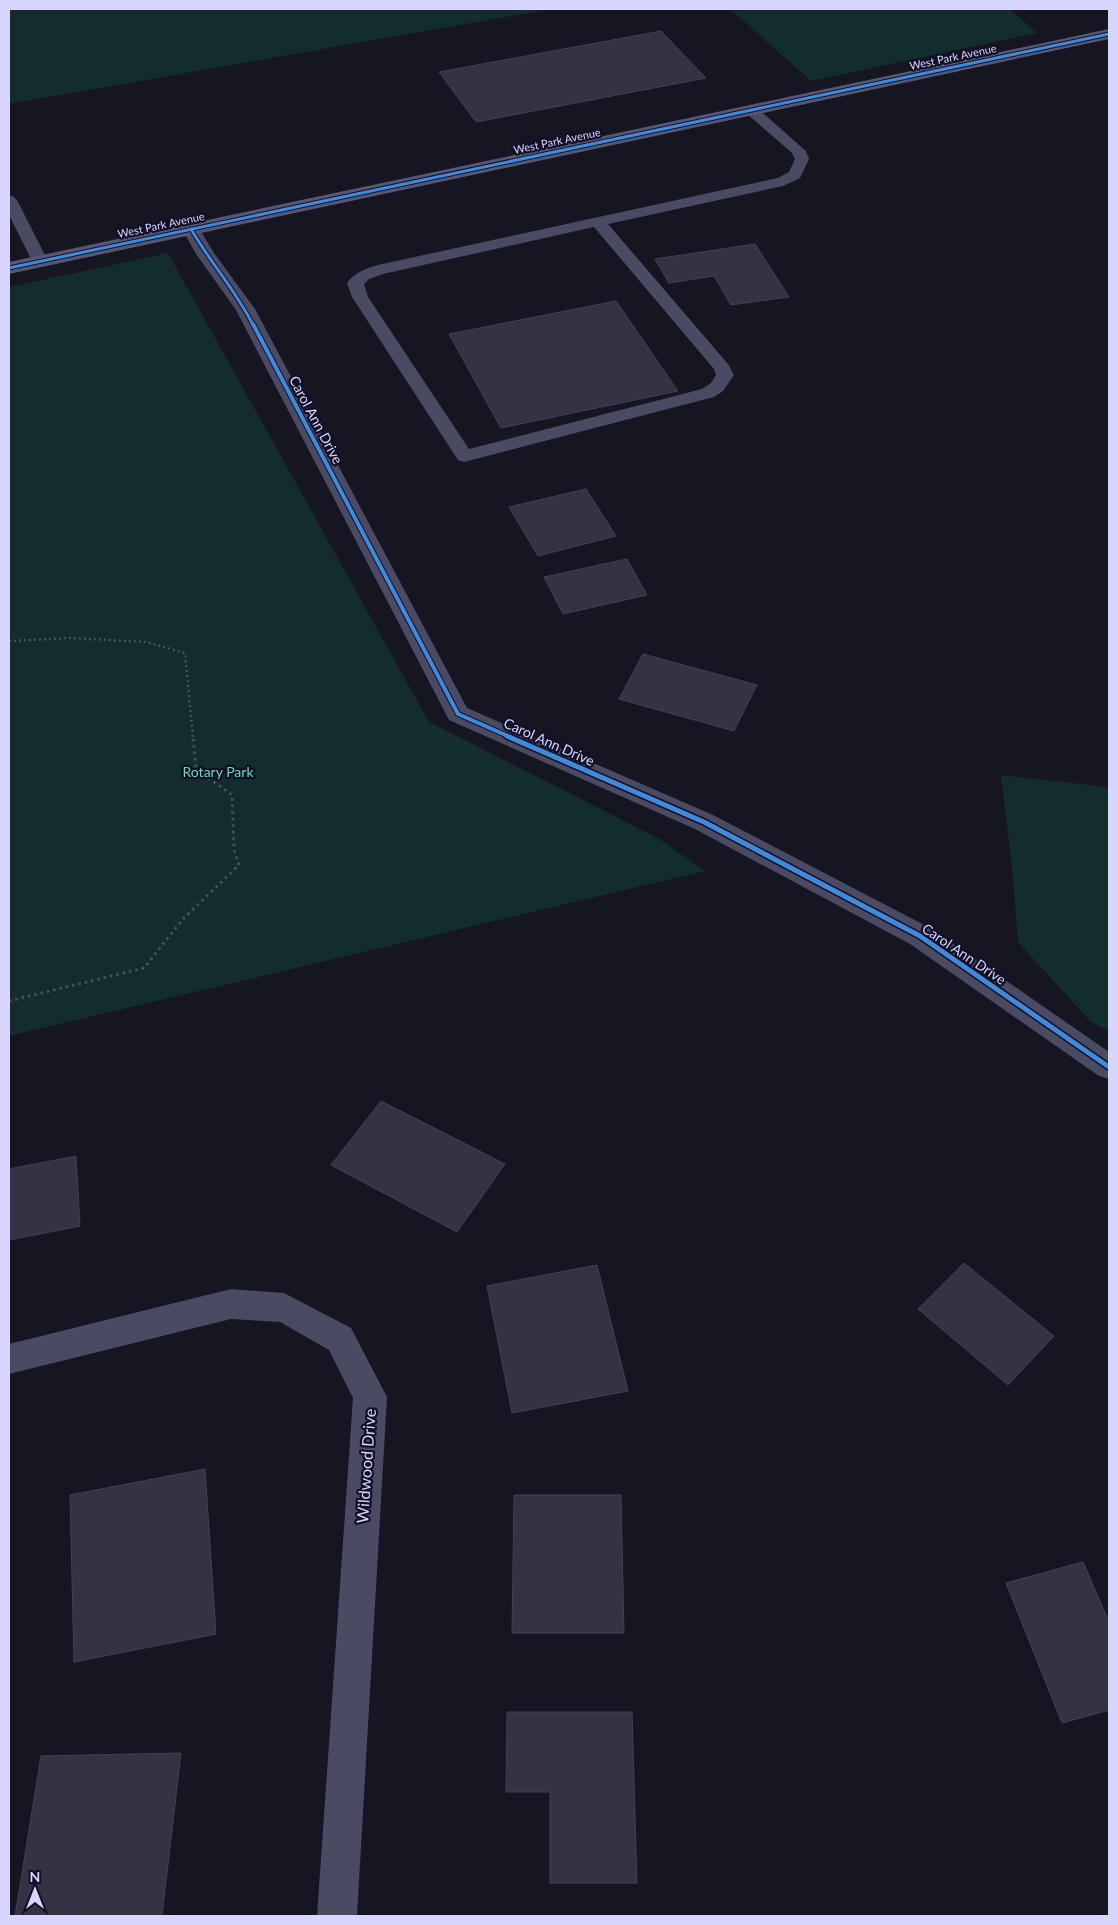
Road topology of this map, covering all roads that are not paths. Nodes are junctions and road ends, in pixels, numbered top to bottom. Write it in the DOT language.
graph roads {
  1 [pos="1109,34"];
  2 [pos="751,110"];
  3 [pos="9,200"];
  4 [pos="597,221"];
  5 [pos="191,229"];
  6 [pos="40,261"];
  7 [pos="9,268"];
  8 [pos="1109,1067"];
  9 [pos="9,1358"];
  10 [pos="337,1916"];
  1 -- 2 [label="street, West Park Avenue"];
  2 -- 4 [label="lane"];
  2 -- 5 [label="street, West Park Avenue"];
  3 -- 6 [label="lane"];
  4 -- 4 [label="lane"];
  5 -- 6 [label="street, West Park Avenue"];
  5 -- 8 [label="street, Carol Ann Drive"];
  6 -- 7 [label="street, West Park Avenue"];
  9 -- 10 [label="street, Wildwood Drive"];
}
